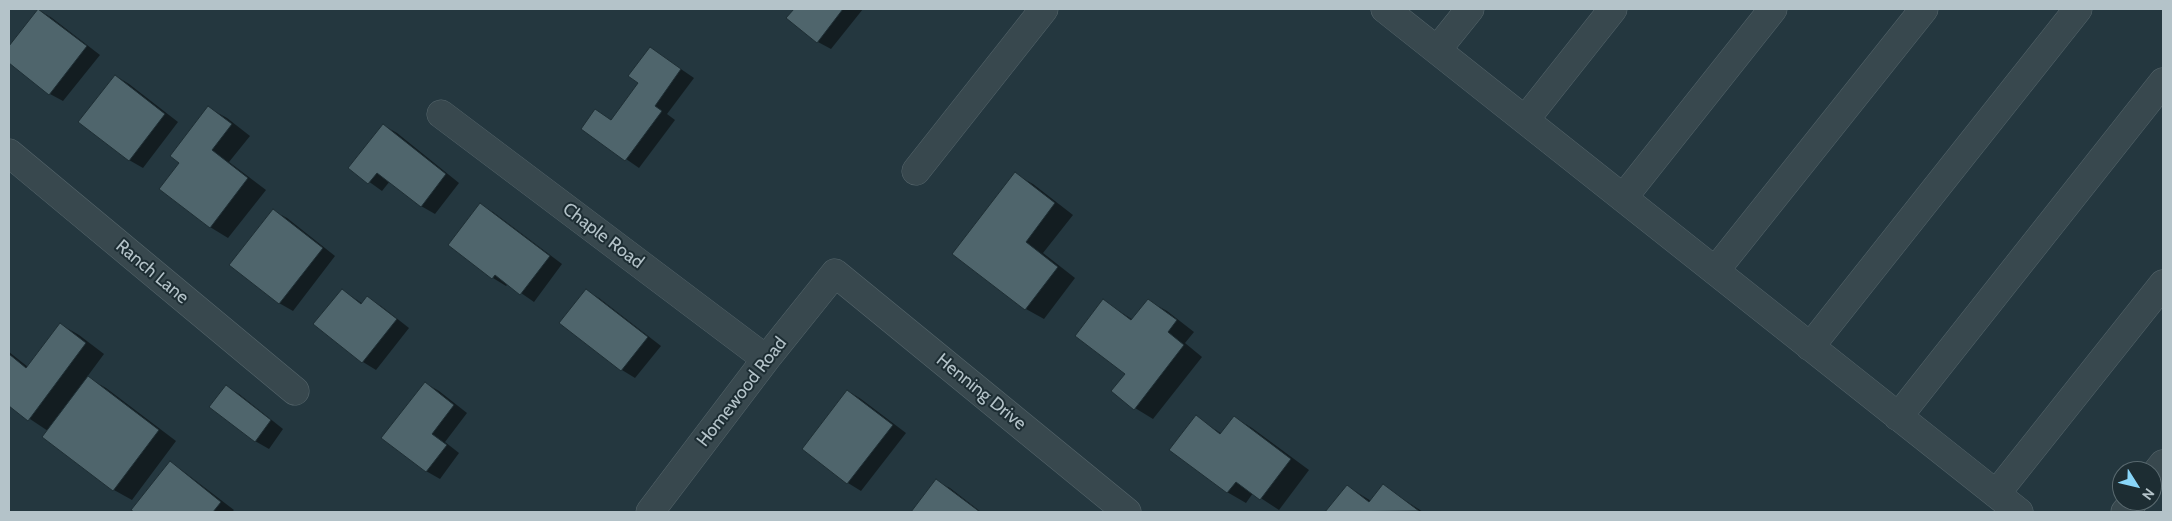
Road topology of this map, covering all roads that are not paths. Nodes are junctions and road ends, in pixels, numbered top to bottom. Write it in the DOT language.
graph roads {
  1 [pos="1044,9"];
  2 [pos="1385,9"];
  3 [pos="1470,9"];
  4 [pos="1613,9"];
  5 [pos="1773,9"];
  6 [pos="1924,9"];
  7 [pos="2078,9"];
  8 [pos="1437,50"];
  9 [pos="2163,82"];
  10 [pos="440,114"];
  11 [pos="1525,120"];
  12 [pos="9,153"];
  13 [pos="916,171"];
  14 [pos="1623,198"];
  15 [pos="1715,271"];
  16 [pos="835,273"];
  17 [pos="2163,284"];
  18 [pos="1810,346"];
  19 [pos="766,359"];
  20 [pos="295,391"];
  21 [pos="1898,417"];
  22 [pos="1996,494"];
  23 [pos="650,512"];
  24 [pos="1127,512"];
  25 [pos="2019,512"];
  1 -- 13 [label="street"];
  2 -- 8 [label="street"];
  3 -- 8 [label="street"];
  4 -- 11 [label="street"];
  5 -- 14 [label="street"];
  6 -- 15 [label="street"];
  7 -- 18 [label="street"];
  8 -- 11 [label="street"];
  9 -- 21 [label="street"];
  10 -- 19 [label="street, Chaple Road"];
  11 -- 14 [label="street"];
  12 -- 20 [label="street, Ranch Lane"];
  14 -- 15 [label="street"];
  15 -- 18 [label="street"];
  16 -- 19 [label="street, Homewood Road"];
  16 -- 24 [label="street, Henning Drive"];
  17 -- 22 [label="street"];
  18 -- 21 [label="street"];
  19 -- 23 [label="street, Homewood Road"];
  21 -- 22 [label="street"];
  22 -- 25 [label="street"];
}
